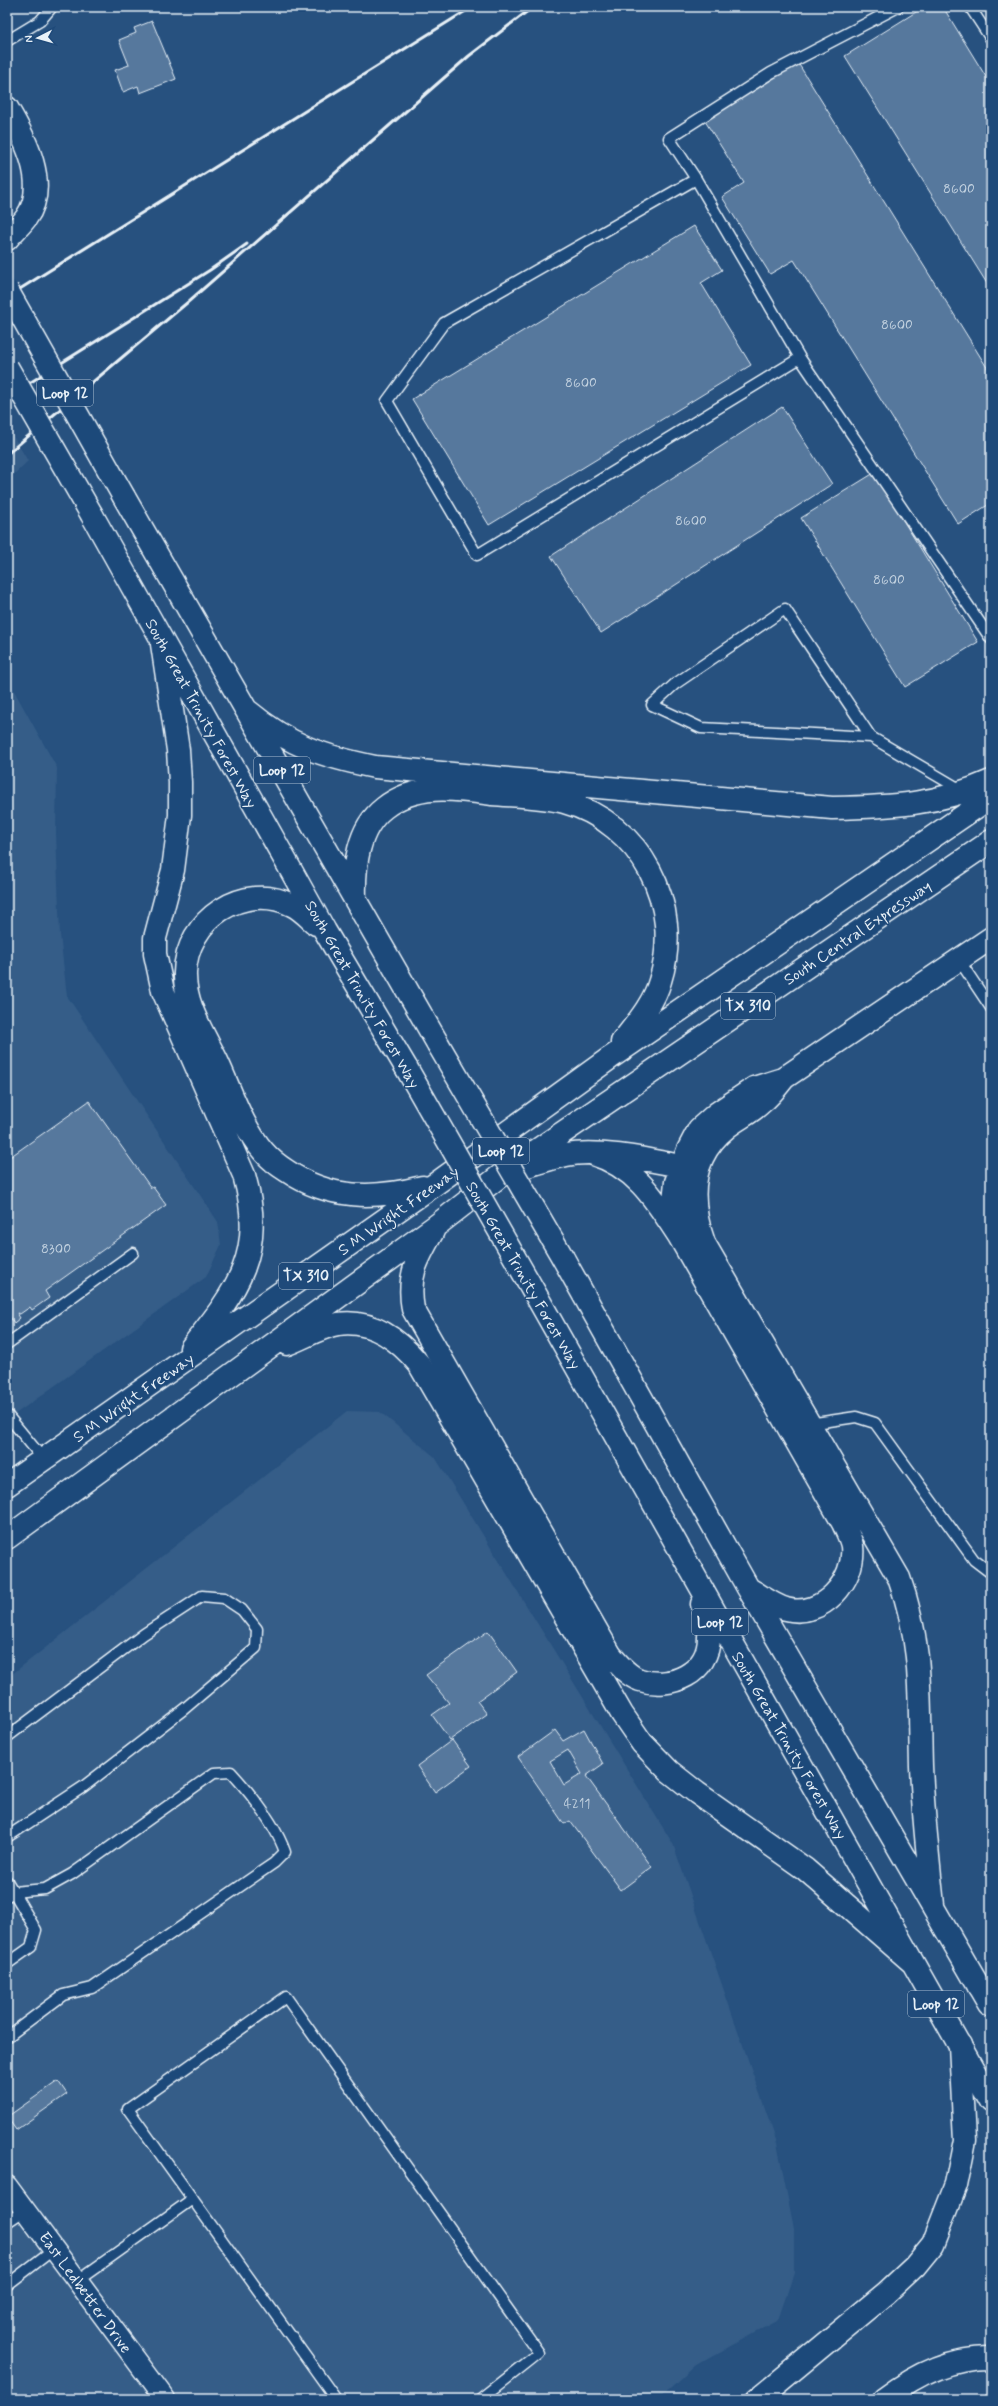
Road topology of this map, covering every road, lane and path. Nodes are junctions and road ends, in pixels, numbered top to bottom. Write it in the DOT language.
graph roads {
  1 [pos="52,7"];
  2 [pos="898,7"];
  3 [pos="970,7"];
  4 [pos="991,39"];
  5 [pos="7,41"];
  6 [pos="7,108"];
  7 [pos="696,179"];
  8 [pos="7,239"];
  9 [pos="7,290"];
  10 [pos="800,358"];
  11 [pos="7,367"];
  12 [pos="991,637"];
  13 [pos="162,644"];
  14 [pos="248,711"];
  15 [pos="871,737"];
  16 [pos="991,781"];
  17 [pos="965,792"];
  18 [pos="991,796"];
  19 [pos="991,841"];
  20 [pos="355,900"];
  21 [pos="325,931"];
  22 [pos="991,938"];
  23 [pos="959,960"];
  24 [pos="991,1008"];
  25 [pos="610,1058"];
  26 [pos="593,1154"];
  27 [pos="689,1168"];
  28 [pos="505,1172"];
  29 [pos="434,1185"];
  30 [pos="437,1225"];
  31 [pos="679,1236"];
  32 [pos="133,1253"];
  33 [pos="7,1344"];
  34 [pos="260,1354"];
  35 [pos="177,1366"];
  36 [pos="7,1415"];
  37 [pos="809,1424"];
  38 [pos="44,1460"];
  39 [pos="7,1485"];
  40 [pos="7,1538"];
  41 [pos="991,1573"];
  42 [pos="697,1582"];
  43 [pos="748,1588"];
  44 [pos="7,1737"];
  45 [pos="7,1836"];
  46 [pos="7,1881"];
  47 [pos="10,1894"];
  48 [pos="933,1905"];
  49 [pos="913,1963"];
  50 [pos="7,1964"];
  51 [pos="985,1993"];
  52 [pos="991,2008"];
  53 [pos="7,2037"];
  54 [pos="960,2045"];
  55 [pos="991,2101"];
  56 [pos="7,2186"];
  57 [pos="191,2200"];
  58 [pos="25,2210"];
  59 [pos="7,2222"];
  60 [pos="54,2249"];
  61 [pos="77,2281"];
  62 [pos="7,2285"];
  63 [pos="991,2358"];
  64 [pos="164,2399"];
  65 [pos="336,2399"];
  66 [pos="481,2399"];
  67 [pos="758,2399"];
  68 [pos="884,2399"];
  1 -- 5 [label="lane"];
  2 -- 7 [label="lane"];
  3 -- 4 [label="lane"];
  6 -- 8 [label="main road"];
  7 -- 10 [label="lane"];
  7 -- 10 [label="lane"];
  9 -- 14 [label="main road, Loop 12, bridge"];
  10 -- 12 [label="lane"];
  11 -- 13 [label="main road, South Great Trinity Forest Way / Loop 12, bridge"];
  13 -- 21 [label="main road, South Great Trinity Forest Way / Loop 12"];
  13 -- 35 [label="main road"];
  14 -- 17 [label="main road"];
  14 -- 20 [label="main road, Loop 12"];
  15 -- 15 [label="lane"];
  15 -- 17 [label="lane"];
  16 -- 17 [label="main road"];
  18 -- 25 [label="main road, TX 310"];
  19 -- 28 [label="main road, South Central Expressway / TX 310"];
  20 -- 25 [label="main road"];
  20 -- 43 [label="main road, Loop 12, bridge"];
  21 -- 29 [label="main road"];
  21 -- 42 [label="main road, South Great Trinity Forest Way / Loop 12, bridge"];
  22 -- 23 [label="main road"];
  23 -- 24 [label="lane"];
  23 -- 27 [label="main road"];
  25 -- 29 [label="main road, S M Wright Freeway / TX 310"];
  26 -- 27 [label="main road"];
  26 -- 28 [label="main road"];
  26 -- 31 [label="main road"];
  27 -- 31 [label="main road"];
  27 -- 37 [label="main road"];
  28 -- 30 [label="main road, S M Wright Freeway / TX 310"];
  29 -- 35 [label="main road, S M Wright Freeway / TX 310"];
  30 -- 34 [label="main road, S M Wright Freeway / TX 310"];
  30 -- 42 [label="main road"];
  31 -- 43 [label="main road"];
  32 -- 33 [label="lane"];
  34 -- 40 [label="main road, S M Wright Freeway / TX 310"];
  34 -- 49 [label="main road"];
  35 -- 38 [label="main road, S M Wright Freeway / TX 310"];
  36 -- 38 [label="lane"];
  37 -- 41 [label="lane"];
  37 -- 48 [label="main road"];
  38 -- 39 [label="main road, S M Wright Freeway / TX 310"];
  42 -- 49 [label="main road, South Great Trinity Forest Way / Loop 12"];
  43 -- 48 [label="main road, Loop 12"];
  44 -- 45 [label="lane"];
  46 -- 47 [label="lane"];
  47 -- 50 [label="lane"];
  47 -- 53 [label="lane"];
  48 -- 51 [label="main road, Loop 12"];
  49 -- 54 [label="main road, South Great Trinity Forest Way / Loop 12"];
  51 -- 52 [label="main road, Loop 12"];
  54 -- 55 [label="main road, South Great Trinity Forest Way / Loop 12"];
  54 -- 67 [label="main road"];
  56 -- 58 [label="street, East Ledbetter Drive"];
  57 -- 61 [label="lane"];
  57 -- 65 [label="lane"];
  57 -- 66 [label="lane"];
  58 -- 59 [label="lane"];
  58 -- 60 [label="street, East Ledbetter Drive"];
  60 -- 61 [label="street, East Ledbetter Drive"];
  60 -- 62 [label="lane"];
  61 -- 64 [label="street, East Ledbetter Drive"];
  63 -- 68 [label="main road"];
}
